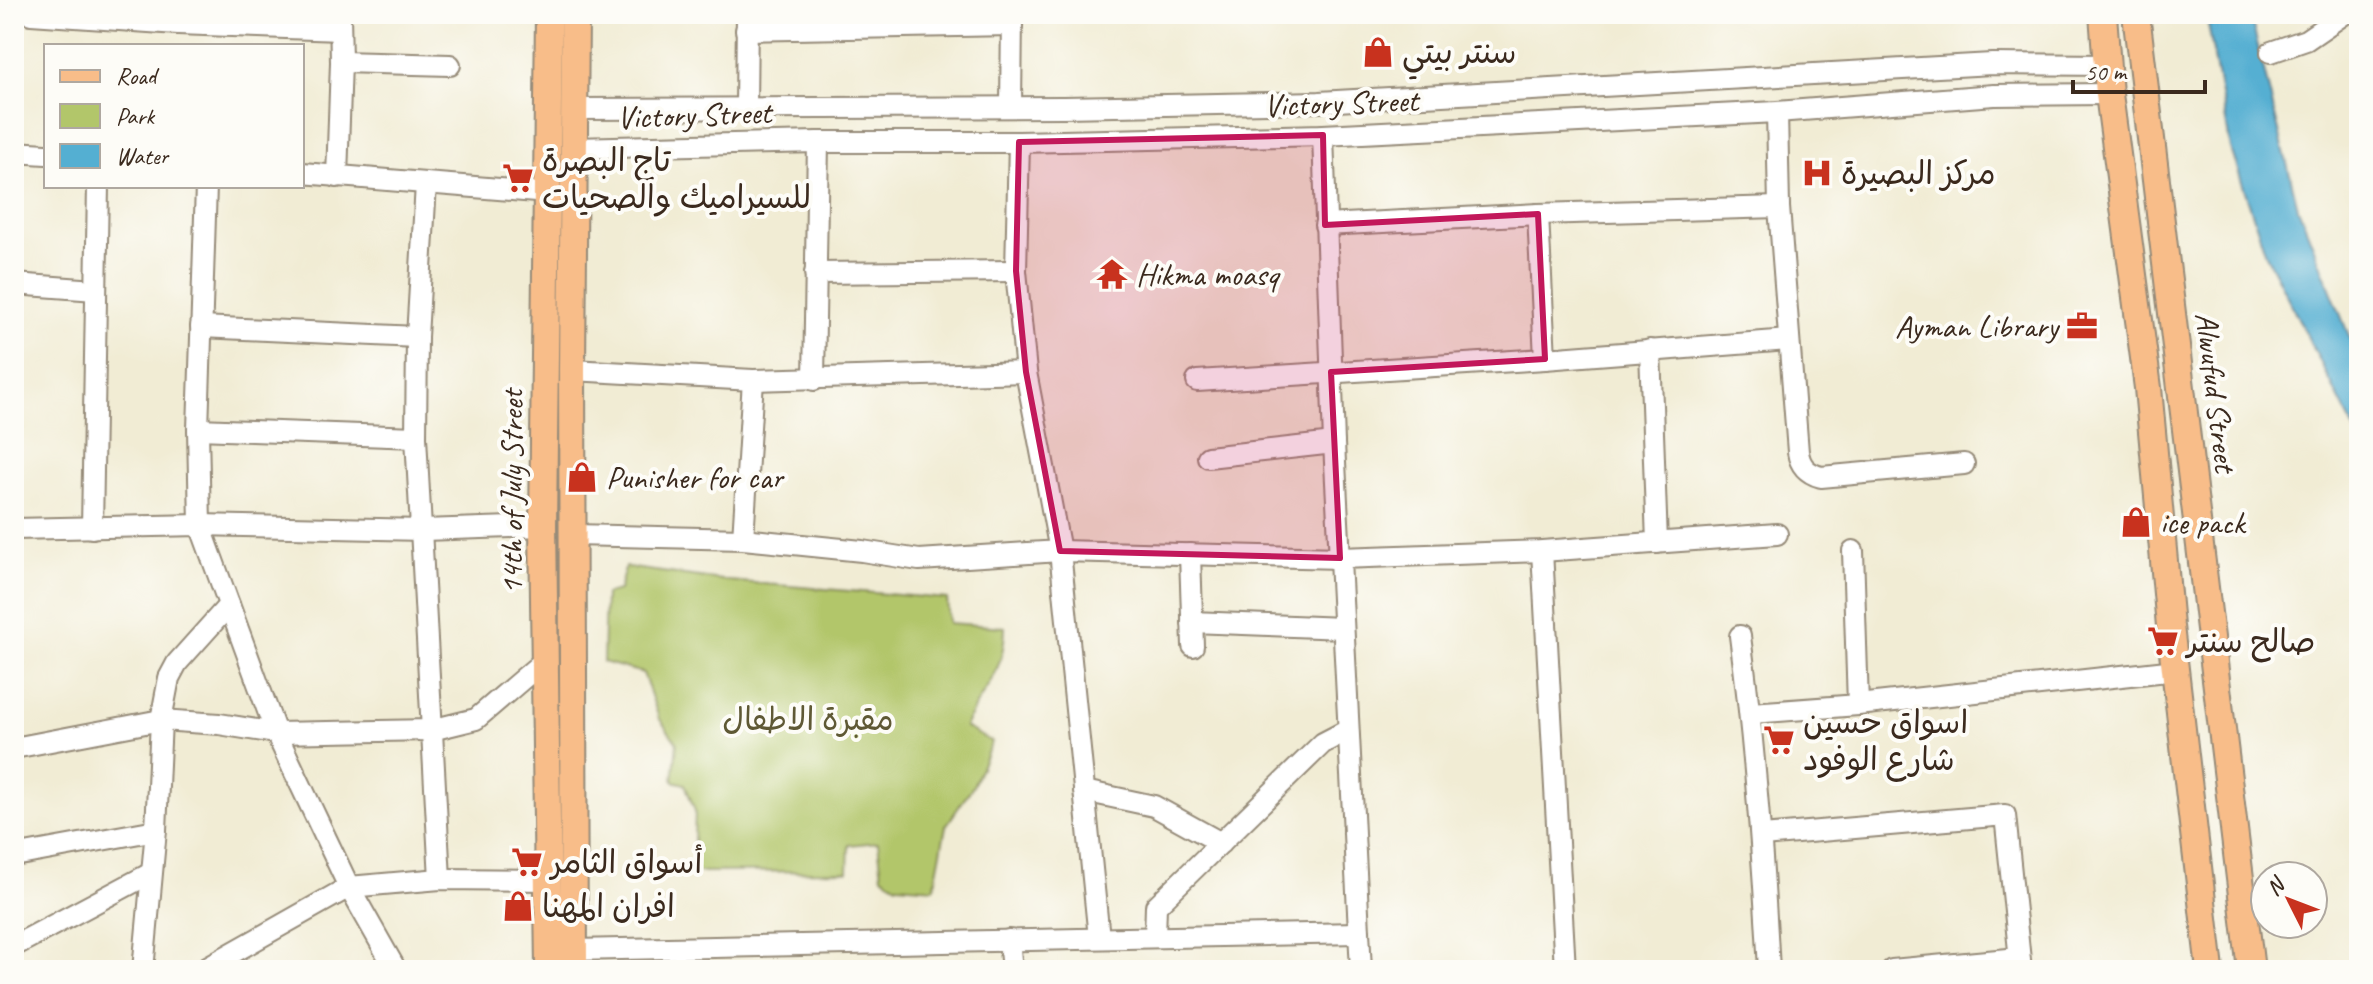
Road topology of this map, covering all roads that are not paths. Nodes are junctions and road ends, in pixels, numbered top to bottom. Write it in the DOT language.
graph roads {
  1 [pos="31,14"];
  2 [pos="549,14"];
  3 [pos="575,14"];
  4 [pos="2103,14"];
  5 [pos="2136,14"];
  6 [pos="2344,14"];
  7 [pos="178,19"];
  8 [pos="1012,20"];
  9 [pos="340,22"];
  10 [pos="746,22"];
  11 [pos="2271,52"];
  12 [pos="341,62"];
  13 [pos="1992,64"];
  14 [pos="450,65"];
  15 [pos="2108,65"];
  16 [pos="2109,94"];
  17 [pos="1994,95"];
  18 [pos="1011,107"];
  19 [pos="746,108"];
  20 [pos="575,109"];
  21 [pos="675,110"];
  22 [pos="1777,112"];
  23 [pos="1323,135"];
  24 [pos="818,142"];
  25 [pos="1019,142"];
  26 [pos="676,145"];
  27 [pos="574,148"];
  28 [pos="14,152"];
  29 [pos="44,154"];
  30 [pos="304,173"];
  31 [pos="337,177"];
  32 [pos="426,184"];
  33 [pos="98,188"];
  34 [pos="206,188"];
  35 [pos="548,193"];
  36 [pos="1779,207"];
  37 [pos="1538,214"];
  38 [pos="1325,225"];
  39 [pos="1016,271"];
  40 [pos="815,273"];
  41 [pos="14,284"];
  42 [pos="96,290"];
  43 [pos="201,327"];
  44 [pos="417,337"];
  45 [pos="1789,340"];
  46 [pos="1650,350"];
  47 [pos="1545,359"];
  48 [pos="572,370"];
  49 [pos="1026,372"];
  50 [pos="1331,372"];
  51 [pos="753,380"];
  52 [pos="814,380"];
  53 [pos="1197,381"];
  54 [pos="198,429"];
  55 [pos="416,437"];
  56 [pos="1334,443"];
  57 [pos="1208,457"];
  58 [pos="1964,464"];
  59 [pos="200,525"];
  60 [pos="543,526"];
  61 [pos="92,528"];
  62 [pos="14,529"];
  63 [pos="423,530"];
  64 [pos="1777,534"];
  65 [pos="574,535"];
  66 [pos="743,539"];
  67 [pos="1657,543"];
  68 [pos="1060,551"];
  69 [pos="1542,551"];
  70 [pos="1853,551"];
  71 [pos="1190,554"];
  72 [pos="1340,558"];
  73 [pos="229,605"];
  74 [pos="1192,622"];
  75 [pos="1343,628"];
  76 [pos="1740,636"];
  77 [pos="1193,646"];
  78 [pos="546,659"];
  79 [pos="2176,670"];
  80 [pos="1858,705"];
  81 [pos="1751,713"];
  82 [pos="161,720"];
  83 [pos="431,730"];
  84 [pos="1348,730"];
  85 [pos="276,733"];
  86 [pos="14,748"];
  87 [pos="1084,791"];
  88 [pos="156,830"];
  89 [pos="1762,836"];
  90 [pos="1221,843"];
  91 [pos="14,856"];
  92 [pos="151,873"];
  93 [pos="440,879"];
  94 [pos="550,880"];
  95 [pos="349,887"];
  96 [pos="1358,933"];
  97 [pos="1155,937"];
  98 [pos="1099,938"];
  99 [pos="1009,940"];
  100 [pos="14,946"];
  101 [pos="574,960"];
  102 [pos="2020,964"];
  103 [pos="143,970"];
  104 [pos="202,970"];
  105 [pos="396,970"];
  106 [pos="549,970"];
  107 [pos="1012,970"];
  108 [pos="1361,970"];
  109 [pos="1565,970"];
  110 [pos="1769,970"];
  111 [pos="1892,970"];
  112 [pos="2210,970"];
  113 [pos="2251,970"];
  1 -- 7 [label="street"];
  2 -- 35 [label="main road, 14th of July Street"];
  3 -- 20 [label="main road, 14th of July Street"];
  4 -- 15 [label="main road, Alwufud Street"];
  5 -- 113 [label="main road, Alwufud Street"];
  6 -- 11 [label="street"];
  7 -- 9 [label="street"];
  8 -- 10 [label="street"];
  8 -- 18 [label="street"];
  9 -- 12 [label="street"];
  10 -- 19 [label="street"];
  12 -- 14 [label="street"];
  12 -- 31 [label="street"];
  13 -- 15 [label="street, Victory Street"];
  13 -- 17 [label="street"];
  13 -- 18 [label="street, Victory Street"];
  15 -- 16 [label="main road, Alwufud Street"];
  16 -- 17 [label="street, Victory Street"];
  16 -- 79 [label="main road, Alwufud Street"];
  17 -- 22 [label="street, Victory Street"];
  18 -- 19 [label="street, Victory Street"];
  19 -- 21 [label="street, Victory Street"];
  20 -- 21 [label="street, Victory Street"];
  20 -- 27 [label="main road, 14th of July Street"];
  21 -- 26 [label="street"];
  22 -- 23 [label="street, Victory Street"];
  22 -- 36 [label="street"];
  23 -- 25 [label="street, Victory Street"];
  23 -- 38 [label="street"];
  24 -- 25 [label="street, Victory Street"];
  24 -- 26 [label="street, Victory Street"];
  24 -- 40 [label="street"];
  25 -- 39 [label="street"];
  26 -- 27 [label="street, Victory Street"];
  27 -- 48 [label="main road, 14th of July Street"];
  28 -- 29 [label="street"];
  30 -- 31 [label="street"];
  31 -- 32 [label="street"];
  32 -- 35 [label="street"];
  32 -- 44 [label="street"];
  33 -- 42 [label="street"];
  34 -- 43 [label="street"];
  35 -- 60 [label="main road, 14th of July Street"];
  36 -- 37 [label="street"];
  36 -- 45 [label="street"];
  37 -- 38 [label="street"];
  37 -- 47 [label="street"];
  38 -- 50 [label="street"];
  39 -- 40 [label="street"];
  39 -- 49 [label="street"];
  40 -- 52 [label="street"];
  41 -- 42 [label="street"];
  42 -- 61 [label="street"];
  43 -- 44 [label="street"];
  43 -- 54 [label="street"];
  44 -- 55 [label="street"];
  45 -- 46 [label="street"];
  45 -- 58 [label="street"];
  46 -- 47 [label="street"];
  46 -- 67 [label="street"];
  47 -- 50 [label="street"];
  48 -- 51 [label="street"];
  48 -- 65 [label="main road, 14th of July Street"];
  49 -- 52 [label="street"];
  49 -- 68 [label="street"];
  50 -- 53 [label="street"];
  50 -- 56 [label="street"];
  51 -- 52 [label="street"];
  51 -- 66 [label="street"];
  54 -- 55 [label="street"];
  54 -- 59 [label="street"];
  55 -- 63 [label="street"];
  56 -- 57 [label="street"];
  56 -- 72 [label="street"];
  59 -- 61 [label="street"];
  59 -- 63 [label="street"];
  59 -- 73 [label="street"];
  60 -- 63 [label="street"];
  60 -- 78 [label="main road, 14th of July Street"];
  61 -- 62 [label="street"];
  63 -- 83 [label="street"];
  64 -- 67 [label="street"];
  65 -- 66 [label="street"];
  65 -- 101 [label="main road, 14th of July Street"];
  66 -- 68 [label="street"];
  67 -- 69 [label="street"];
  68 -- 71 [label="street"];
  68 -- 87 [label="street"];
  69 -- 72 [label="street"];
  69 -- 109 [label="street"];
  70 -- 80 [label="street"];
  71 -- 72 [label="street"];
  71 -- 74 [label="street"];
  72 -- 75 [label="street"];
  73 -- 82 [label="street"];
  73 -- 85 [label="street"];
  74 -- 75 [label="street"];
  74 -- 77 [label="street"];
  75 -- 84 [label="street"];
  76 -- 81 [label="street"];
  78 -- 83 [label="street"];
  78 -- 94 [label="main road, 14th of July Street"];
  79 -- 80 [label="street"];
  79 -- 112 [label="main road, Alwufud Street"];
  80 -- 81 [label="street"];
  81 -- 89 [label="street"];
  82 -- 85 [label="street"];
  82 -- 86 [label="street"];
  82 -- 88 [label="street"];
  83 -- 85 [label="street"];
  83 -- 93 [label="street"];
  84 -- 90 [label="street"];
  84 -- 96 [label="street"];
  85 -- 95 [label="street"];
  87 -- 90 [label="street"];
  87 -- 98 [label="street"];
  88 -- 91 [label="street"];
  88 -- 92 [label="street"];
  89 -- 102 [label="street"];
  89 -- 110 [label="street"];
  90 -- 97 [label="street"];
  92 -- 100 [label="street"];
  92 -- 103 [label="street"];
  93 -- 94 [label="street"];
  93 -- 95 [label="street"];
  94 -- 106 [label="main road, 14th of July Street"];
  95 -- 104 [label="street"];
  95 -- 105 [label="street"];
  96 -- 97 [label="street"];
  96 -- 108 [label="street"];
  97 -- 98 [label="street"];
  98 -- 99 [label="street"];
  99 -- 101 [label="street"];
  99 -- 107 [label="street"];
  102 -- 111 [label="street"];
}
